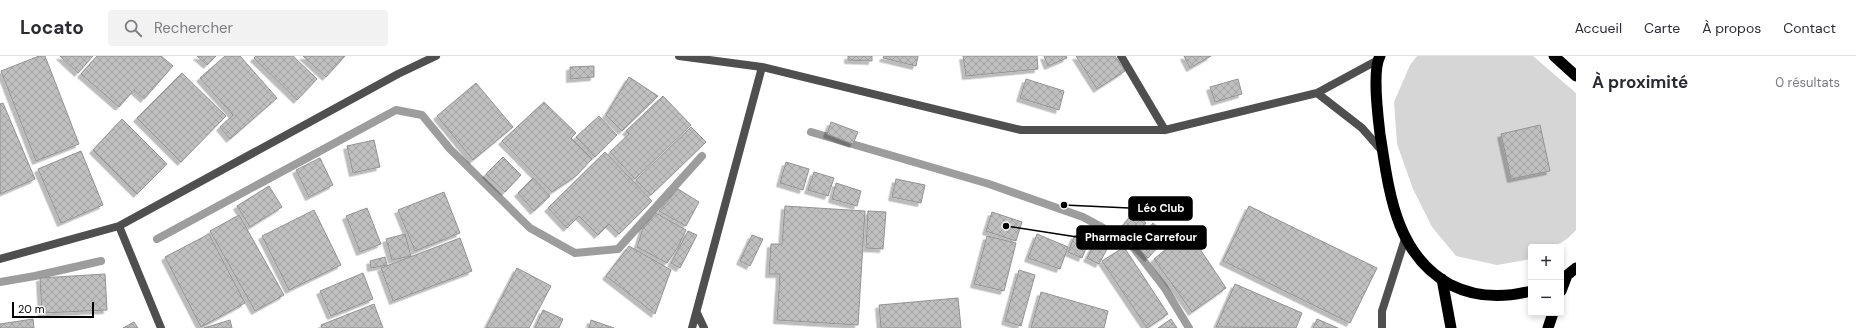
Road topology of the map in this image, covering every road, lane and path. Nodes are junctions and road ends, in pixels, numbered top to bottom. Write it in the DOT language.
graph roads {
  1 [pos="436,56"];
  2 [pos="679,56"];
  3 [pos="1121,56"];
  4 [pos="1554,56"];
  5 [pos="1378,57"];
  6 [pos="762,67"];
  7 [pos="1576,76"];
  8 [pos="1317,93"];
  9 [pos="1165,130"];
  10 [pos="1383,152"];
  11 [pos="119,226"];
  12 [pos="1405,239"];
  13 [pos="0,259"];
  14 [pos="1576,268"];
  15 [pos="1564,278"];
  16 [pos="1442,279"];
  17 [pos="1528,292"];
  18 [pos="697,313"];
  19 [pos="1552,316"];
  20 [pos="161,328"];
  21 [pos="692,328"];
  22 [pos="704,328"];
  23 [pos="1382,328"];
  24 [pos="1451,328"];
  25 [pos="1548,328"];
  1 -- 11 [label="street"];
  2 -- 6 [label="street"];
  3 -- 9 [label="street"];
  4 -- 7 [label="highway"];
  5 -- 8 [label="street"];
  5 -- 10 [label="highway"];
  6 -- 9 [label="street"];
  6 -- 18 [label="street"];
  8 -- 9 [label="street"];
  8 -- 10 [label="street"];
  10 -- 12 [label="highway"];
  11 -- 13 [label="street"];
  11 -- 20 [label="street"];
  12 -- 16 [label="highway"];
  12 -- 23 [label="street"];
  14 -- 15 [label="highway"];
  16 -- 17 [label="highway"];
  16 -- 24 [label="highway"];
  18 -- 21 [label="street"];
  18 -- 22 [label="street"];
  19 -- 25 [label="highway"];
}
